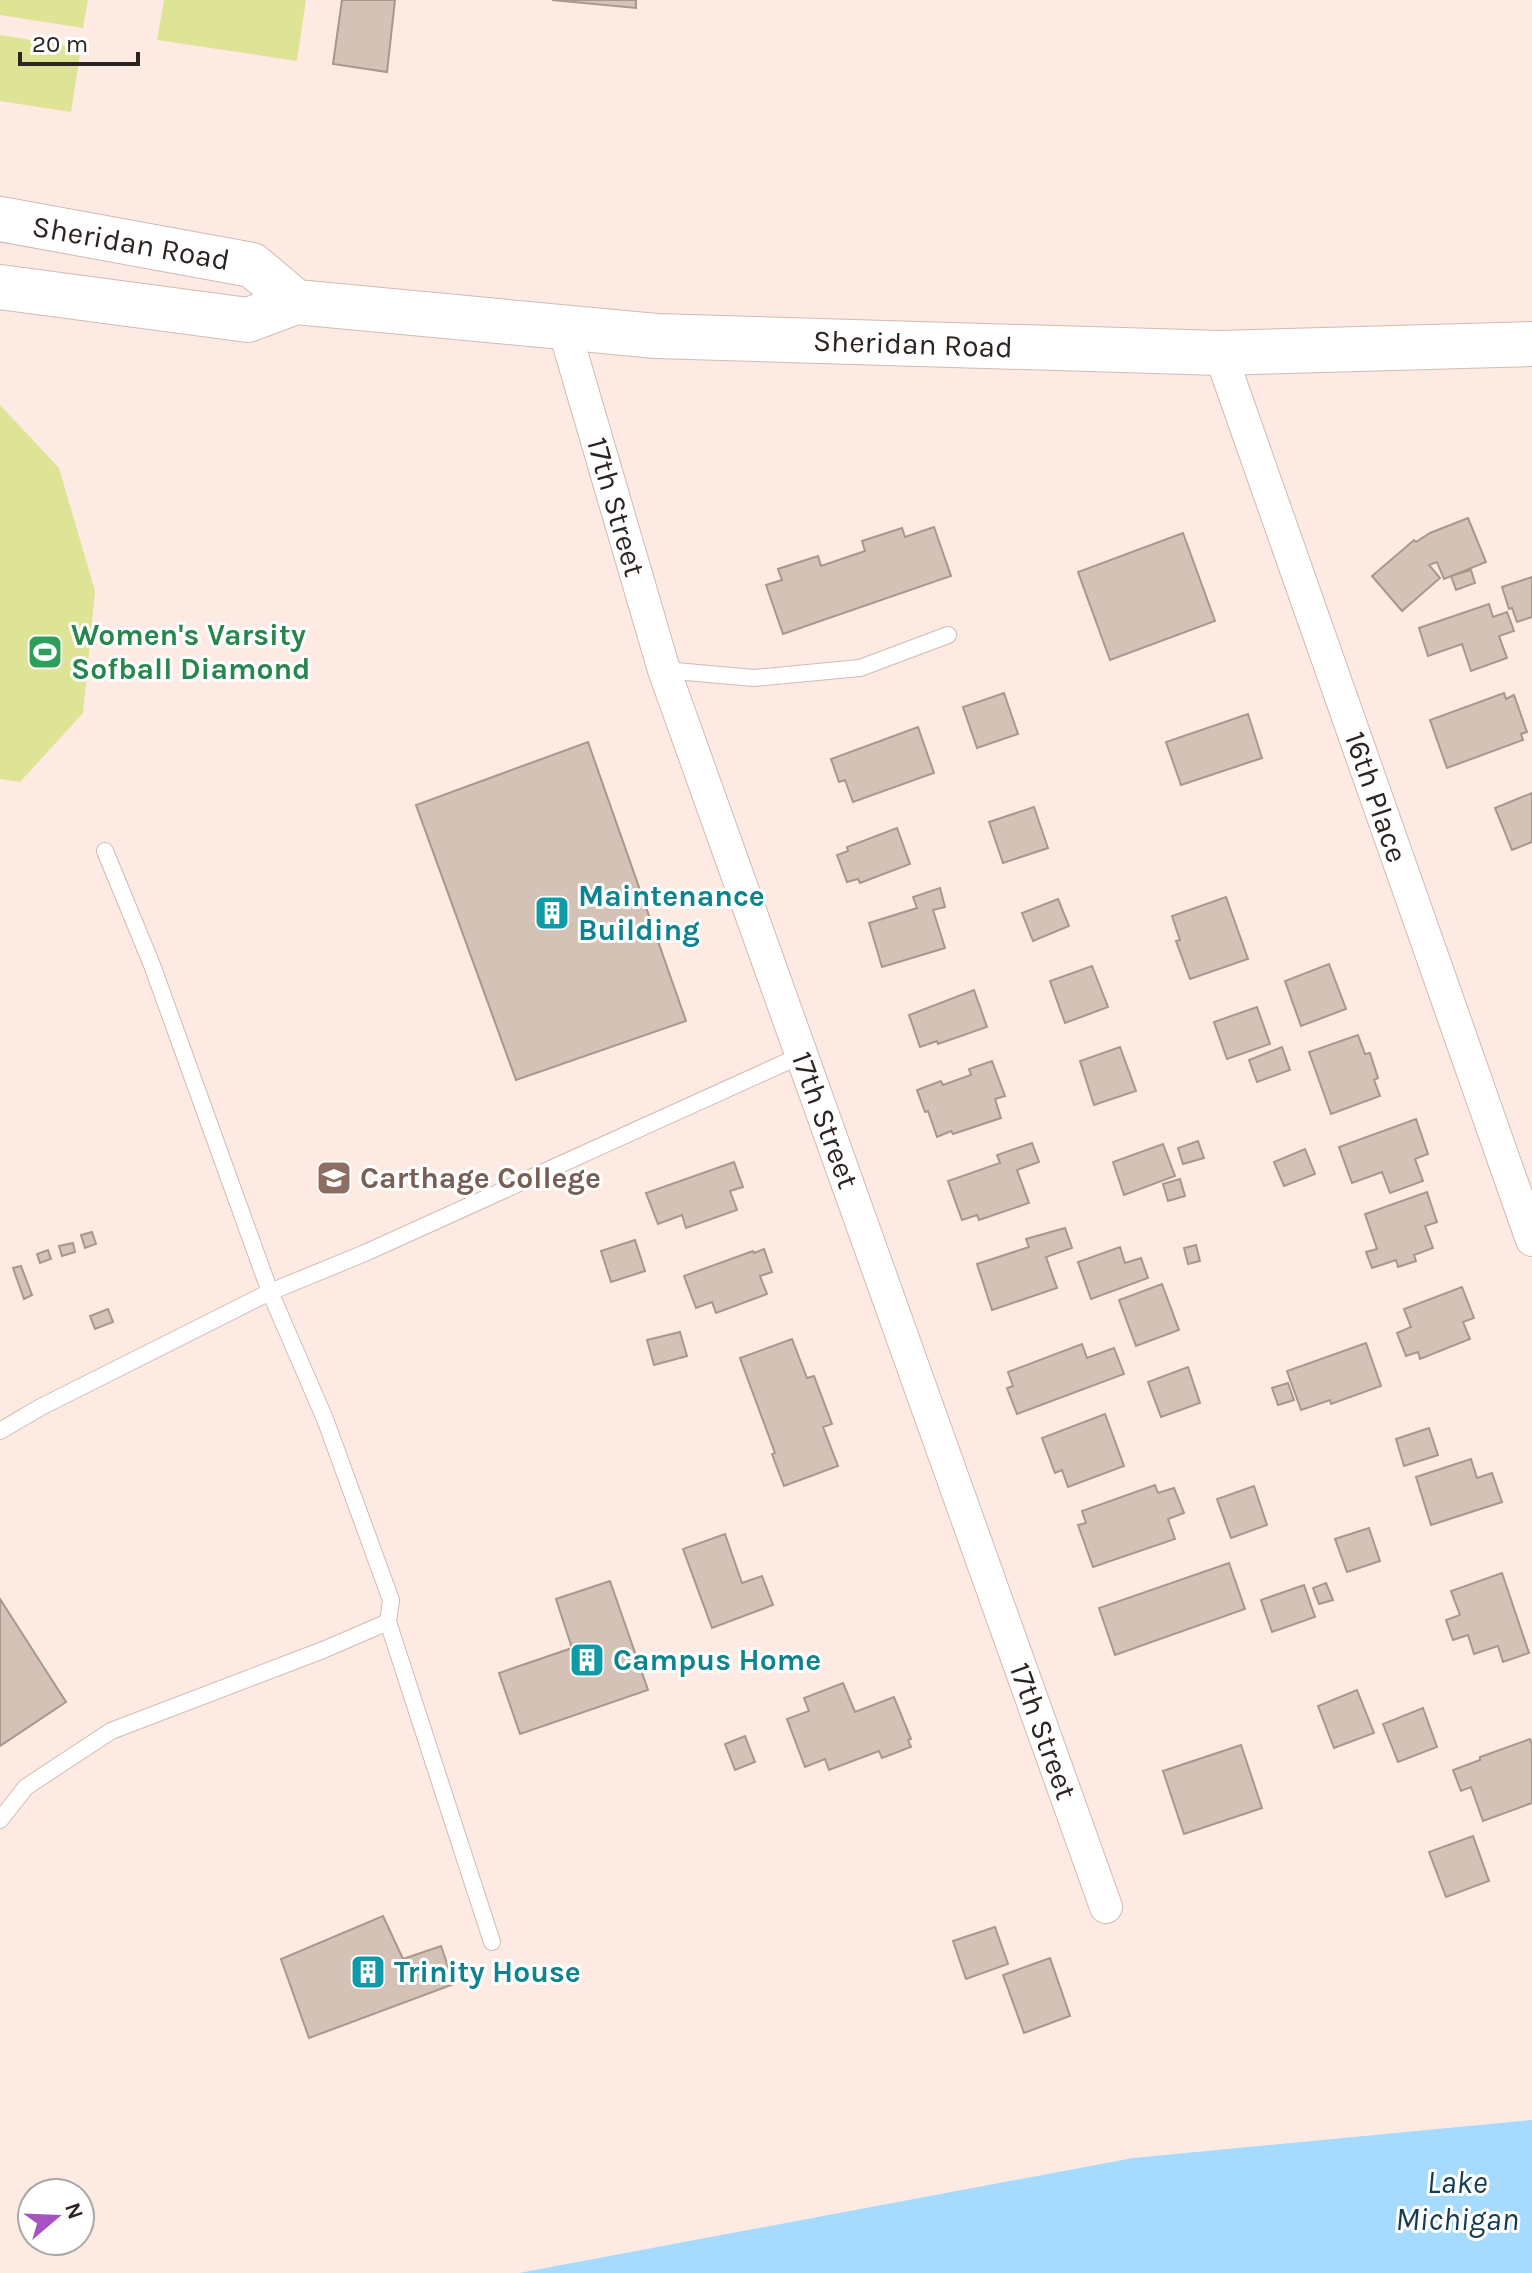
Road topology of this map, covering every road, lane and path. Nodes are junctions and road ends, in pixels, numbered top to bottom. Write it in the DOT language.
graph roads {
  1 [pos="0,219"];
  2 [pos="0,287"];
  3 [pos="296,302"];
  4 [pos="564,328"];
  5 [pos="1532,344"];
  6 [pos="1220,353"];
  7 [pos="948,635"];
  8 [pos="664,670"];
  9 [pos="105,851"];
  10 [pos="802,1055"];
  11 [pos="1532,1240"];
  12 [pos="270,1292"];
  13 [pos="0,1431"];
  14 [pos="388,1622"];
  15 [pos="0,1820"];
  16 [pos="1106,1907"];
  17 [pos="492,1942"];
  1 -- 3 [label="main road, Sheridan Road"];
  2 -- 3 [label="main road, Sheridan Road"];
  3 -- 4 [label="main road, Sheridan Road"];
  4 -- 6 [label="main road, Sheridan Road"];
  4 -- 8 [label="street, 17th Street"];
  5 -- 6 [label="main road, Sheridan Road"];
  6 -- 11 [label="street, 16th Place"];
  7 -- 8 [label="lane"];
  8 -- 10 [label="street, 17th Street"];
  9 -- 12 [label="lane"];
  10 -- 12 [label="lane"];
  10 -- 16 [label="street, 17th Street"];
  12 -- 13 [label="lane"];
  12 -- 14 [label="lane"];
  14 -- 15 [label="lane"];
  14 -- 17 [label="lane"];
}
